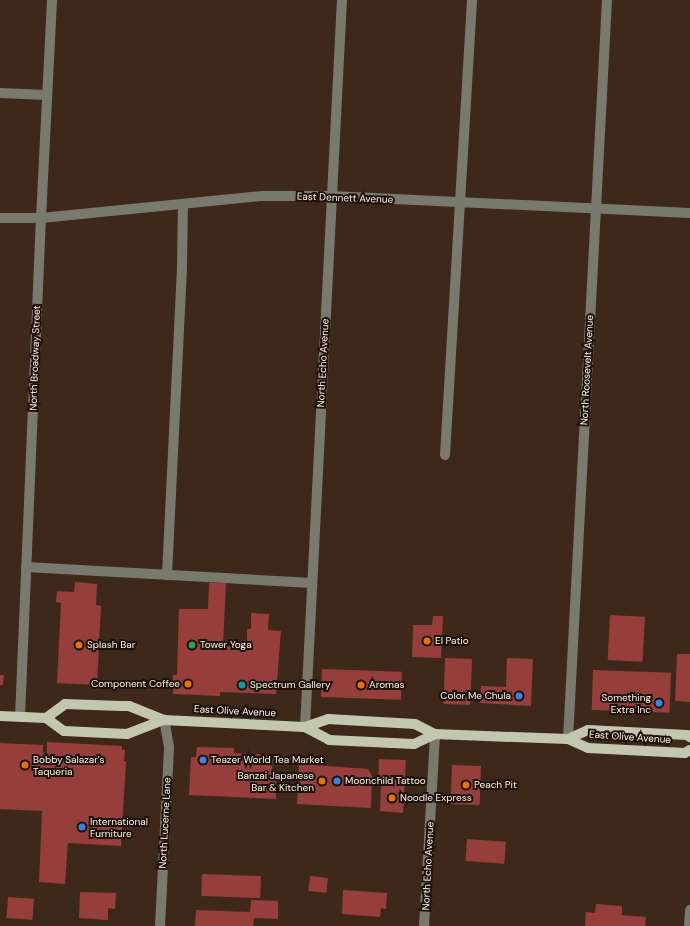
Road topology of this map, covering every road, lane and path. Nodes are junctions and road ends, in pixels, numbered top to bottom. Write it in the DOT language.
graph roads {
  1 [pos="52,0"];
  2 [pos="342,0"];
  3 [pos="472,0"];
  4 [pos="606,0"];
  5 [pos="0,93"];
  6 [pos="47,95"];
  7 [pos="331,196"];
  8 [pos="460,202"];
  9 [pos="183,204"];
  10 [pos="595,209"];
  11 [pos="690,213"];
  12 [pos="0,218"];
  13 [pos="41,218"];
  14 [pos="445,455"];
  15 [pos="26,567"];
  16 [pos="167,575"];
  17 [pos="312,583"];
  18 [pos="0,716"];
  19 [pos="20,716"];
  20 [pos="46,718"];
  21 [pos="164,720"];
  22 [pos="305,727"];
  23 [pos="435,734"];
  24 [pos="690,737"];
  25 [pos="568,739"];
  26 [pos="690,750"];
  27 [pos="690,910"];
  28 [pos="160,926"];
  29 [pos="424,926"];
  30 [pos="689,926"];
  1 -- 6 [label="street, North Broadway Street"];
  2 -- 7 [label="street, North Echo Avenue"];
  3 -- 8 [label="street"];
  4 -- 10 [label="street, North Roosevelt Avenue"];
  5 -- 6 [label="street"];
  6 -- 13 [label="street, North Broadway Street"];
  7 -- 8 [label="street, East Dennett Avenue"];
  7 -- 9 [label="street, East Dennett Avenue"];
  7 -- 17 [label="street, North Echo Avenue"];
  8 -- 10 [label="street, East Dennett Avenue"];
  8 -- 14 [label="street"];
  9 -- 13 [label="street, East Dennett Avenue"];
  9 -- 16 [label="street"];
  10 -- 11 [label="street, East Dennett Avenue"];
  10 -- 25 [label="street, North Roosevelt Avenue"];
  12 -- 13 [label="street, East Dennett Avenue"];
  13 -- 15 [label="street, North Broadway Street"];
  15 -- 16 [label="street"];
  15 -- 19 [label="street, North Broadway Street"];
  16 -- 17 [label="street"];
  17 -- 22 [label="street, North Echo Avenue"];
  18 -- 19 [label="main road"];
  19 -- 20 [label="main road"];
  20 -- 21 [label="main road, East Olive Avenue"];
  20 -- 21 [label="main road, East Olive Avenue"];
  21 -- 22 [label="main road, East Olive Avenue"];
  21 -- 28 [label="street, North Lucerne Lane"];
  22 -- 23 [label="main road, East Olive Avenue"];
  22 -- 23 [label="main road, East Olive Avenue"];
  23 -- 25 [label="main road, East Olive Avenue"];
  23 -- 29 [label="street, North Echo Avenue"];
  24 -- 25 [label="main road, East Olive Avenue"];
  25 -- 26 [label="main road, East Olive Avenue"];
  27 -- 30 [label="street"];
}
